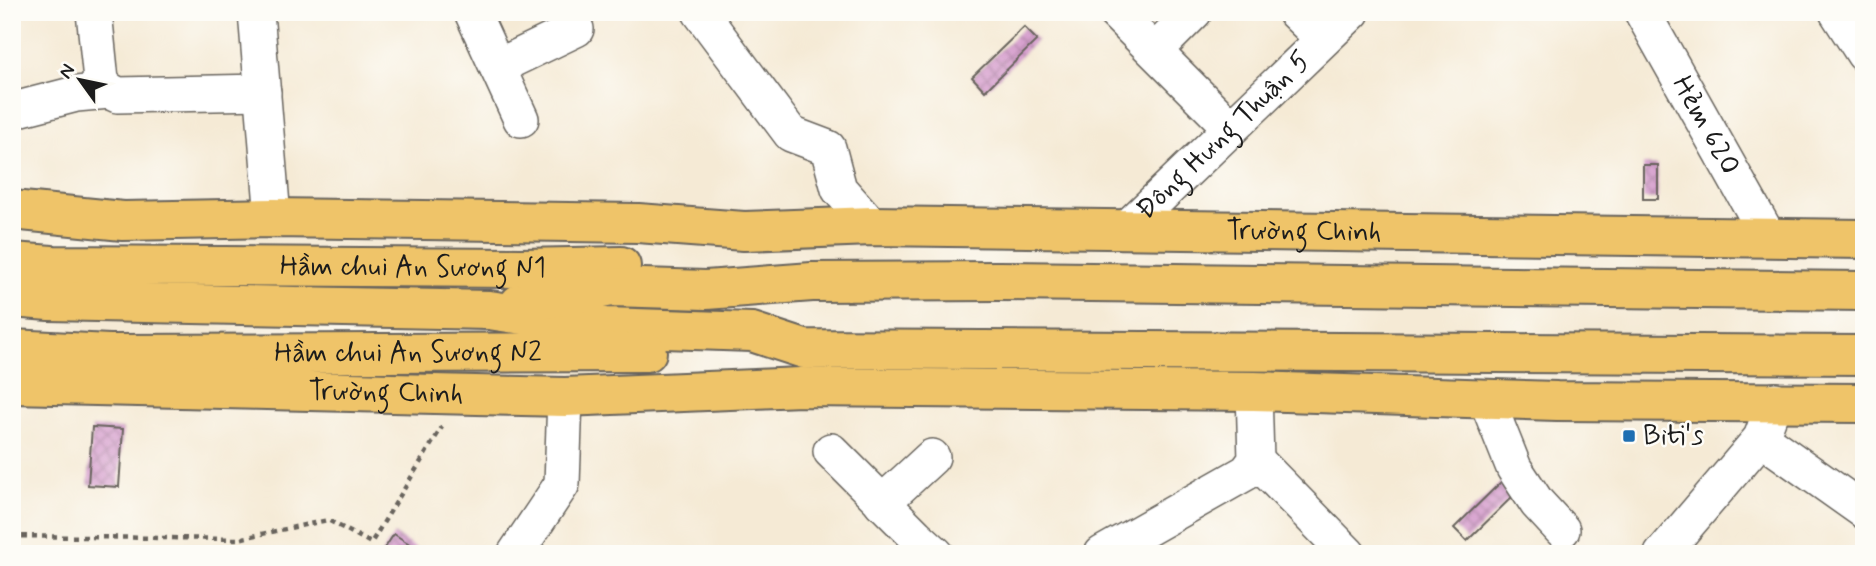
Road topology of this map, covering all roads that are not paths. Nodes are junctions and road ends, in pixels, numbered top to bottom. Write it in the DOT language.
graph roads {
  1 [pos="94,12"];
  2 [pos="256,12"];
  3 [pos="472,12"];
  4 [pos="700,12"];
  5 [pos="1115,12"];
  6 [pos="1194,12"];
  7 [pos="1295,12"];
  8 [pos="1352,12"];
  9 [pos="1642,12"];
  10 [pos="1837,12"];
  11 [pos="576,29"];
  12 [pos="1323,39"];
  13 [pos="1155,51"];
  14 [pos="1864,54"];
  15 [pos="497,67"];
  16 [pos="109,90"];
  17 [pos="263,92"];
  18 [pos="22,108"];
  19 [pos="521,119"];
  20 [pos="1231,128"];
  21 [pos="12,210"];
  22 [pos="273,218"];
  23 [pos="872,226"];
  24 [pos="1126,229"];
  25 [pos="744,231"];
  26 [pos="1769,237"];
  27 [pos="1864,239"];
  28 [pos="12,262"];
  29 [pos="999,281"];
  30 [pos="812,282"];
  31 [pos="1864,291"];
  32 [pos="12,298"];
  33 [pos="489,310"];
  34 [pos="12,349"];
  35 [pos="804,349"];
  36 [pos="883,349"];
  37 [pos="1864,355"];
  38 [pos="12,384"];
  39 [pos="760,388"];
  40 [pos="1254,391"];
  41 [pos="565,397"];
  42 [pos="1486,398"];
  43 [pos="1775,400"];
  44 [pos="1864,402"];
  45 [pos="1761,438"];
  46 [pos="831,451"];
  47 [pos="932,457"];
  48 [pos="1256,460"];
  49 [pos="883,503"];
  50 [pos="1864,511"];
  51 [pos="1562,530"];
  52 [pos="515,554"];
  53 [pos="936,554"];
  54 [pos="1102,554"];
  55 [pos="1348,554"];
  56 [pos="1662,554"];
  1 -- 16 [label="street"];
  2 -- 17 [label="street"];
  3 -- 15 [label="street"];
  4 -- 23 [label="street"];
  5 -- 13 [label="street"];
  6 -- 13 [label="street"];
  7 -- 12 [label="street"];
  8 -- 12 [label="street, Đông Hưng Thuận 5"];
  9 -- 26 [label="street, Hẻm 620"];
  10 -- 14 [label="street"];
  11 -- 15 [label="street"];
  12 -- 20 [label="street, Đông Hưng Thuận 5"];
  13 -- 20 [label="street"];
  15 -- 19 [label="street"];
  16 -- 17 [label="street"];
  16 -- 18 [label="street"];
  17 -- 22 [label="street"];
  20 -- 24 [label="street, Đông Hưng Thuận 5"];
  21 -- 22 [label="main road, Trường Chinh"];
  22 -- 25 [label="main road, Trường Chinh"];
  23 -- 24 [label="main road, Trường Chinh"];
  23 -- 25 [label="main road, Trường Chinh"];
  24 -- 26 [label="main road, Trường Chinh"];
  25 -- 29 [label="main road, Trường Chinh"];
  26 -- 27 [label="main road, Trường Chinh"];
  28 -- 30 [label="main road, Hầm chui An Sương N1"];
  29 -- 30 [label="main road, Trường Chinh"];
  29 -- 31 [label="main road, Trường Chinh"];
  30 -- 33 [label="main road, Trường Chinh"];
  32 -- 33 [label="main road, Trường Chinh"];
  33 -- 35 [label="main road, Trường Chinh"];
  34 -- 35 [label="main road, Hầm chui An Sương N2"];
  35 -- 36 [label="main road, Trường Chinh"];
  36 -- 37 [label="main road, Trường Chinh"];
  36 -- 39 [label="main road, Trường Chinh"];
  38 -- 41 [label="main road, Trường Chinh"];
  39 -- 40 [label="main road, Trường Chinh"];
  39 -- 41 [label="main road, Trường Chinh"];
  40 -- 42 [label="main road, Trường Chinh"];
  40 -- 48 [label="street"];
  41 -- 52 [label="street"];
  42 -- 43 [label="main road, Trường Chinh"];
  42 -- 51 [label="street"];
  43 -- 44 [label="main road, Trường Chinh"];
  43 -- 45 [label="street"];
  45 -- 50 [label="street"];
  45 -- 56 [label="street"];
  46 -- 49 [label="street"];
  47 -- 49 [label="street"];
  48 -- 54 [label="street"];
  48 -- 55 [label="street"];
  49 -- 53 [label="street"];
}
